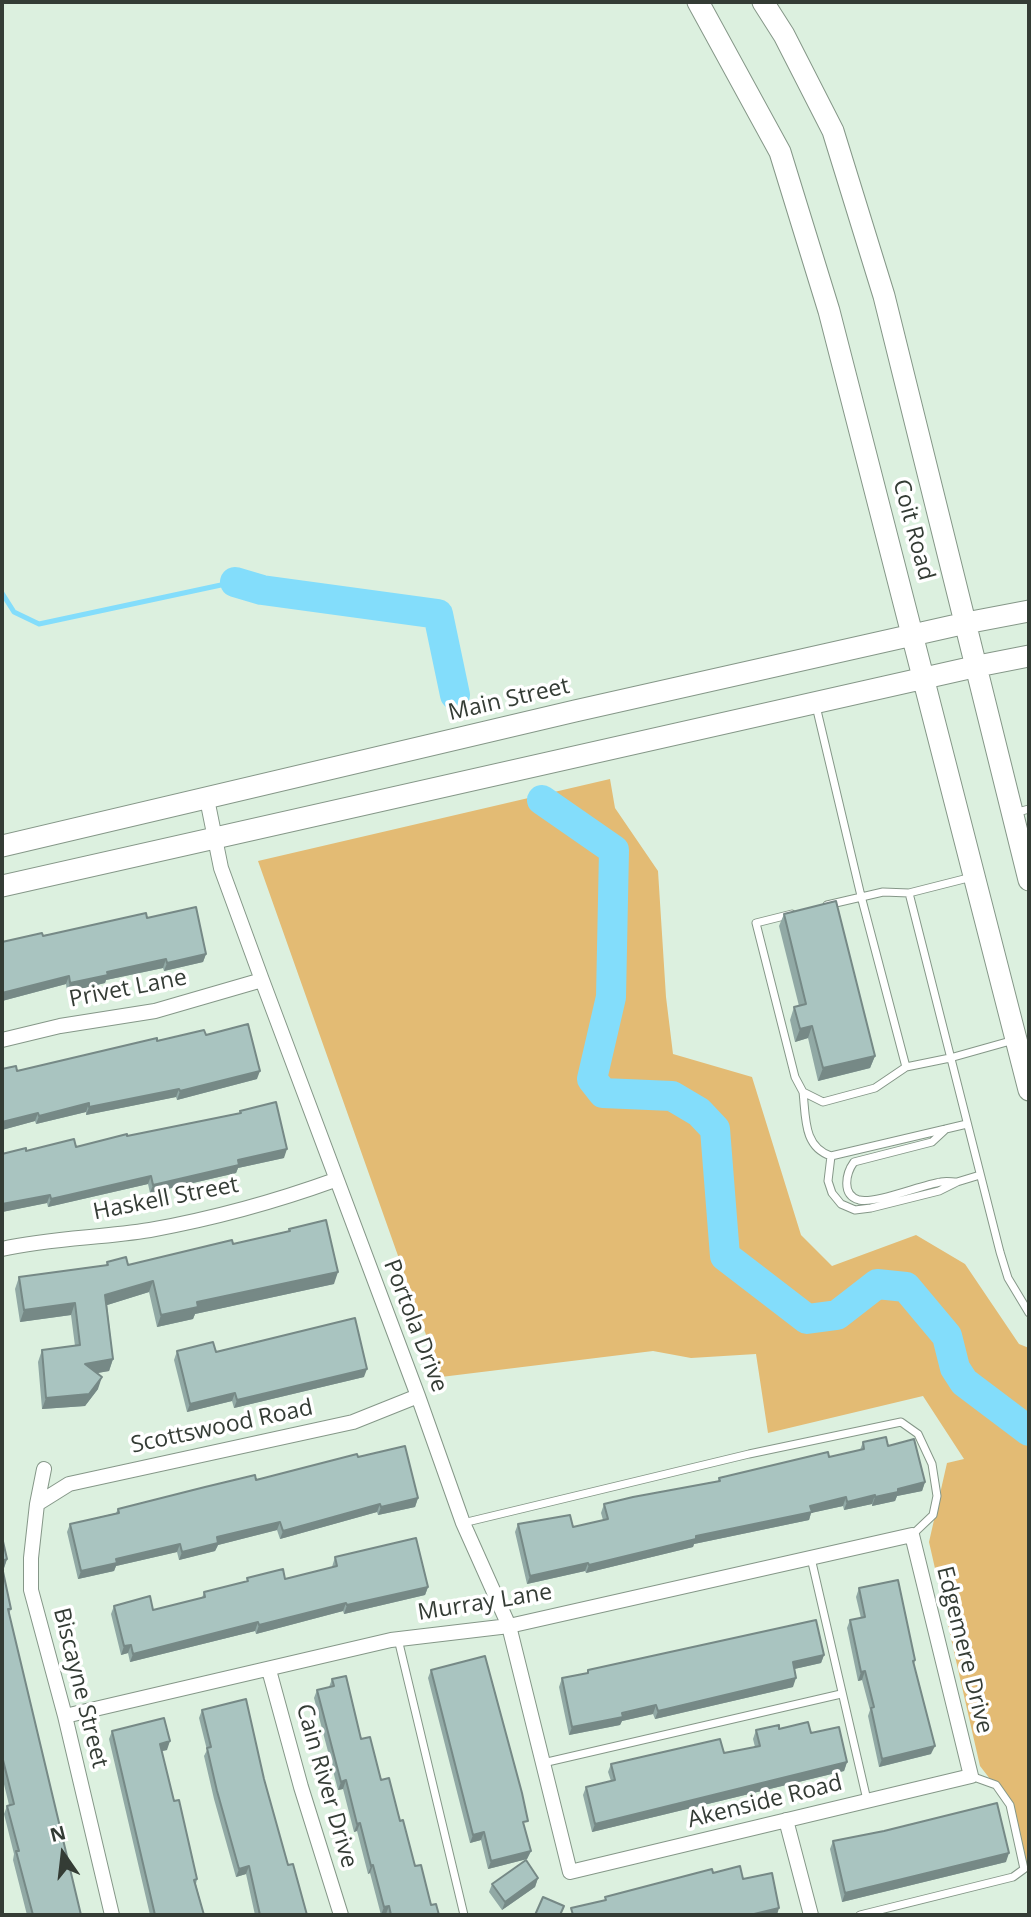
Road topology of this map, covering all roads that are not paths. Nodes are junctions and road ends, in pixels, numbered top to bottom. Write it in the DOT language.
graph roads {
  1 [pos="698,2"];
  2 [pos="763,2"];
  3 [pos="1029,611"];
  4 [pos="966,623"];
  5 [pos="913,634"];
  6 [pos="1029,656"];
  7 [pos="978,666"];
  8 [pos="923,678"];
  9 [pos="816,703"];
  10 [pos="207,799"];
  11 [pos="1021,811"];
  12 [pos="215,837"];
  13 [pos="2,846"];
  14 [pos="973,877"];
  15 [pos="1029,880"];
  16 [pos="2,887"];
  17 [pos="909,893"];
  18 [pos="861,896"];
  19 [pos="822,906"];
  20 [pos="795,913"];
  21 [pos="262,980"];
  22 [pos="1023,1038"];
  23 [pos="2,1040"];
  24 [pos="950,1058"];
  25 [pos="906,1067"];
  26 [pos="1029,1090"];
  27 [pos="803,1092"];
  28 [pos="967,1124"];
  29 [pos="946,1129"];
  30 [pos="831,1156"];
  31 [pos="981,1175"];
  32 [pos="335,1180"];
  33 [pos="957,1182"];
  34 [pos="2,1249"];
  35 [pos="1029,1313"];
  36 [pos="418,1396"];
  37 [pos="44,1469"];
  38 [pos="37,1504"];
  39 [pos="463,1523"];
  40 [pos="912,1535"];
  41 [pos="811,1558"];
  42 [pos="509,1626"];
  43 [pos="398,1639"];
  44 [pos="269,1670"];
  45 [pos="841,1694"];
  46 [pos="65,1716"];
  47 [pos="543,1763"];
  48 [pos="971,1776"];
  49 [pos="867,1800"];
  50 [pos="786,1820"];
  51 [pos="570,1872"];
  52 [pos="112,1915"];
  53 [pos="341,1915"];
  54 [pos="464,1915"];
  55 [pos="811,1915"];
  56 [pos="860,1915"];
  1 -- 5 [label="main road, Coit Road"];
  2 -- 4 [label="main road, Coit Road"];
  3 -- 4 [label="main road, Main Street"];
  4 -- 5 [label="main road, Main Street"];
  4 -- 7 [label="main road, Coit Road"];
  5 -- 8 [label="main road, Coit Road"];
  5 -- 10 [label="main road, Main Street"];
  6 -- 7 [label="main road"];
  7 -- 8 [label="main road"];
  7 -- 11 [label="main road, Coit Road"];
  8 -- 9 [label="main road"];
  8 -- 14 [label="main road, Coit Road"];
  9 -- 12 [label="main road"];
  9 -- 18 [label="lane"];
  10 -- 12 [label="street, Portola Drive"];
  10 -- 13 [label="main road, Main Street"];
  11 -- 15 [label="main road, Coit Road"];
  12 -- 16 [label="main road"];
  12 -- 21 [label="street, Portola Drive"];
  14 -- 17 [label="lane"];
  14 -- 22 [label="main road, Coit Road"];
  17 -- 18 [label="lane"];
  17 -- 24 [label="lane"];
  18 -- 19 [label="lane"];
  18 -- 25 [label="lane"];
  20 -- 27 [label="lane"];
  21 -- 23 [label="street, Privet Lane"];
  21 -- 32 [label="street, Portola Drive"];
  22 -- 24 [label="lane"];
  22 -- 26 [label="main road, Coit Road"];
  24 -- 25 [label="lane"];
  24 -- 28 [label="lane"];
  25 -- 27 [label="lane"];
  27 -- 30 [label="lane"];
  28 -- 29 [label="lane"];
  28 -- 31 [label="lane"];
  29 -- 30 [label="lane"];
  29 -- 33 [label="lane"];
  30 -- 33 [label="lane"];
  31 -- 33 [label="lane"];
  31 -- 35 [label="lane"];
  32 -- 34 [label="street, Haskell Street"];
  32 -- 36 [label="street, Portola Drive"];
  36 -- 38 [label="street, Scottswood Road"];
  36 -- 39 [label="street, Portola Drive"];
  37 -- 38 [label="street, Biscayne Street"];
  38 -- 46 [label="street, Biscayne Street"];
  39 -- 40 [label="lane"];
  39 -- 42 [label="street, Portola Drive"];
  40 -- 41 [label="street, Murray Lane"];
  40 -- 48 [label="street, Edgemere Drive"];
  41 -- 42 [label="street, Murray Lane"];
  41 -- 45 [label="lane"];
  42 -- 43 [label="street, Murray Lane"];
  42 -- 47 [label="street, Portola Drive"];
  43 -- 44 [label="street, Murray Lane"];
  43 -- 54 [label="lane"];
  44 -- 46 [label="street, Murray Lane"];
  44 -- 53 [label="street, Cain River Drive"];
  45 -- 47 [label="lane"];
  45 -- 49 [label="lane"];
  46 -- 52 [label="street, Biscayne Street"];
  47 -- 51 [label="street, Portola Drive"];
  48 -- 49 [label="street, Akenside Road"];
  48 -- 56 [label="lane"];
  49 -- 50 [label="street, Akenside Road"];
  50 -- 51 [label="street, Akenside Road"];
  50 -- 55 [label="street"];
}
